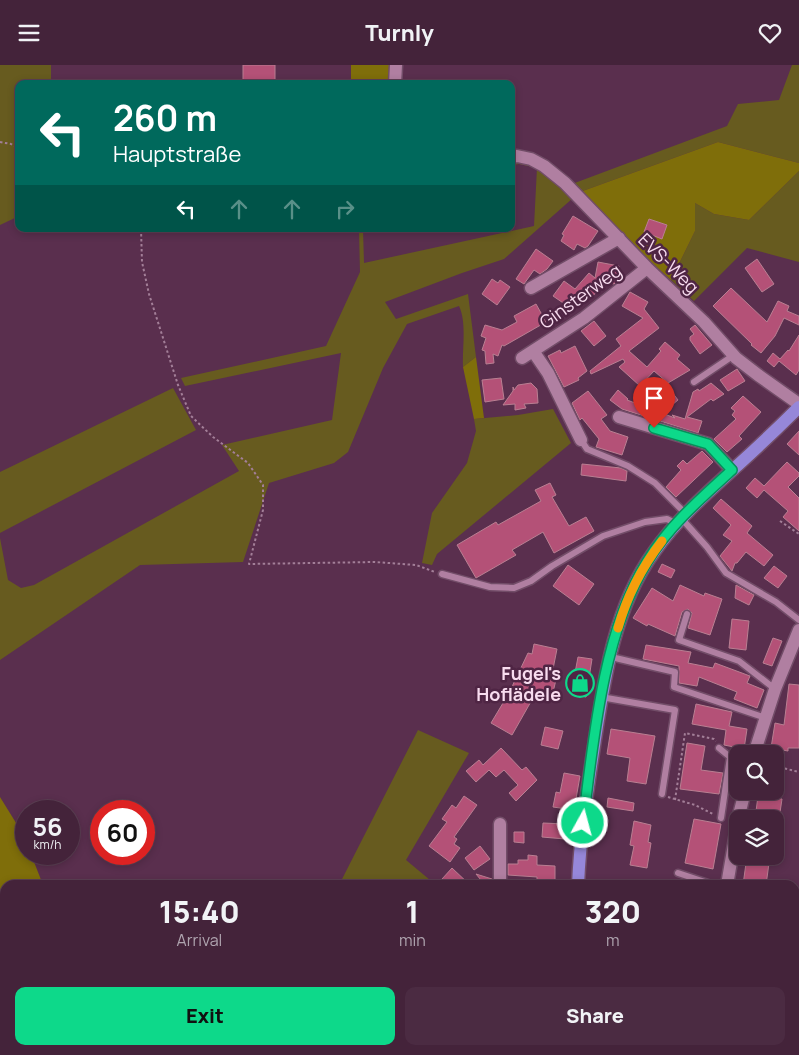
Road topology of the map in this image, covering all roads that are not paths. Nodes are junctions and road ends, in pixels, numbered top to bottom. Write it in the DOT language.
graph roads {
  1 [pos="396,65"];
  2 [pos="395,80"];
  3 [pos="515,156"];
  4 [pos="619,238"];
  5 [pos="647,268"];
  6 [pos="531,288"];
  7 [pos="734,355"];
  8 [pos="694,382"];
  9 [pos="799,404"];
  10 [pos="799,407"];
  11 [pos="619,417"];
  12 [pos="581,440"];
  13 [pos="732,470"];
  14 [pos="682,519"];
  15 [pos="442,574"];
  16 [pos="687,614"];
  17 [pos="799,620"];
  18 [pos="799,630"];
  19 [pos="610,657"];
  20 [pos="775,689"];
  21 [pos="601,697"];
  22 [pos="766,718"];
  23 [pos="757,745"];
  24 [pos="719,748"];
  25 [pos="729,755"];
  26 [pos="729,779"];
  27 [pos="662,794"];
  28 [pos="720,817"];
  29 [pos="500,824"];
  30 [pos="730,865"];
  31 [pos="678,873"];
  32 [pos="500,880"];
  33 [pos="578,880"];
  34 [pos="699,880"];
  35 [pos="728,880"];
  1 -- 2 [label="street"];
  3 -- 4 [label="street, EVS-Weg"];
  4 -- 5 [label="street, EVS-Weg"];
  4 -- 6 [label="street"];
  5 -- 7 [label="street, EVS-Weg"];
  5 -- 12 [label="street, Ginsterweg"];
  7 -- 8 [label="lane"];
  7 -- 9 [label="street, EVS-Weg"];
  10 -- 13 [label="main road"];
  11 -- 13 [label="street"];
  12 -- 14 [label="lane"];
  13 -- 14 [label="main road"];
  14 -- 15 [label="lane"];
  14 -- 17 [label="lane"];
  14 -- 19 [label="main road"];
  16 -- 20 [label="lane"];
  18 -- 20 [label="street"];
  19 -- 21 [label="main road"];
  19 -- 22 [label="lane"];
  20 -- 22 [label="street"];
  21 -- 27 [label="lane"];
  21 -- 33 [label="main road"];
  22 -- 23 [label="street"];
  24 -- 25 [label="lane"];
  26 -- 28 [label="lane"];
  29 -- 32 [label="street"];
  30 -- 35 [label="street"];
  31 -- 34 [label="lane"];
}
